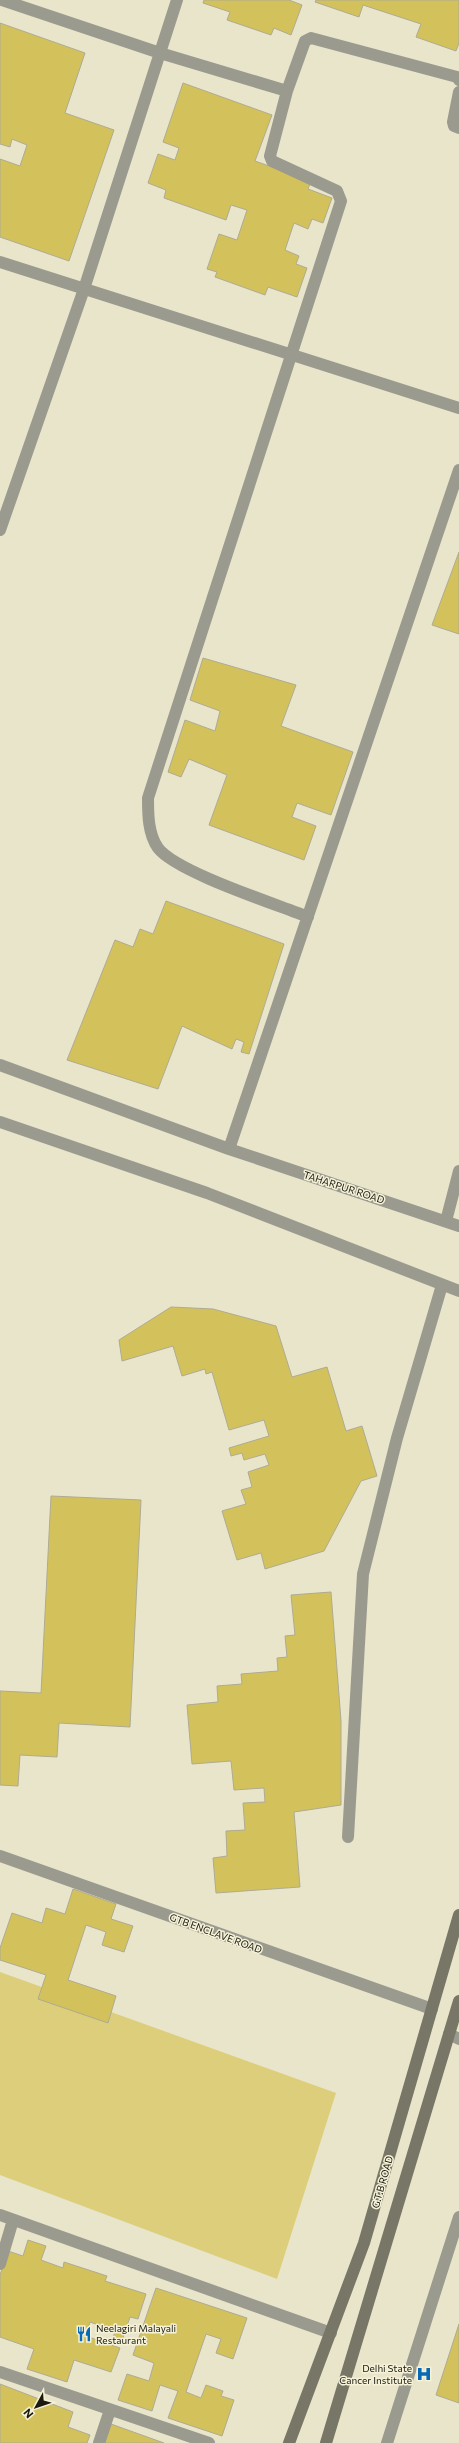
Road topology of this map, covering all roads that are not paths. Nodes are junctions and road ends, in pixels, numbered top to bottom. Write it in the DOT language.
graph roads {
  1 [pos="2,0"];
  2 [pos="177,0"];
  3 [pos="160,53"];
  4 [pos="459,80"];
  5 [pos="287,91"];
  6 [pos="459,92"];
  7 [pos="459,128"];
  8 [pos="0,262"];
  9 [pos="84,289"];
  10 [pos="291,354"];
  11 [pos="459,408"];
  12 [pos="459,470"];
  13 [pos="0,530"];
  14 [pos="308,917"];
  15 [pos="0,1065"];
  16 [pos="0,1122"];
  17 [pos="229,1149"];
  18 [pos="459,1171"];
  19 [pos="446,1221"];
  20 [pos="459,1226"];
  21 [pos="442,1285"];
  22 [pos="459,1291"];
  23 [pos="348,1837"];
  24 [pos="0,1856"];
  25 [pos="459,1916"];
  26 [pos="459,2001"];
  27 [pos="432,2009"];
  28 [pos="454,2037"];
  29 [pos="0,2215"];
  30 [pos="459,2217"];
  31 [pos="13,2220"];
  32 [pos="0,2264"];
  33 [pos="331,2334"];
  34 [pos="0,2372"];
  35 [pos="110,2410"];
  36 [pos="99,2443"];
  37 [pos="209,2443"];
  38 [pos="289,2443"];
  39 [pos="326,2443"];
  40 [pos="387,2443"];
  1 -- 3 [label="street"];
  2 -- 3 [label="street"];
  3 -- 5 [label="street"];
  3 -- 9 [label="street"];
  4 -- 5 [label="street"];
  5 -- 10 [label="street"];
  6 -- 7 [label="street"];
  8 -- 9 [label="street"];
  9 -- 10 [label="street"];
  9 -- 13 [label="street"];
  10 -- 11 [label="street"];
  10 -- 14 [label="street"];
  12 -- 14 [label="street"];
  14 -- 17 [label="street"];
  15 -- 17 [label="street, TAHARPUR ROAD"];
  16 -- 21 [label="street"];
  17 -- 19 [label="street, TAHARPUR ROAD"];
  18 -- 19 [label="street"];
  19 -- 20 [label="street, TAHARPUR ROAD"];
  21 -- 22 [label="street"];
  21 -- 23 [label="street"];
  24 -- 27 [label="street, GTB ENCLAVE ROAD"];
  25 -- 27 [label="main road, G.T.B ROAD"];
  26 -- 28 [label="main road"];
  27 -- 33 [label="main road, G.T.B ROAD"];
  28 -- 39 [label="main road"];
  29 -- 31 [label="street"];
  30 -- 40 [label="street"];
  31 -- 32 [label="street"];
  31 -- 33 [label="street"];
  33 -- 38 [label="main road, G.T.B ROAD"];
  34 -- 35 [label="street"];
  35 -- 36 [label="street"];
  35 -- 37 [label="street"];
}
